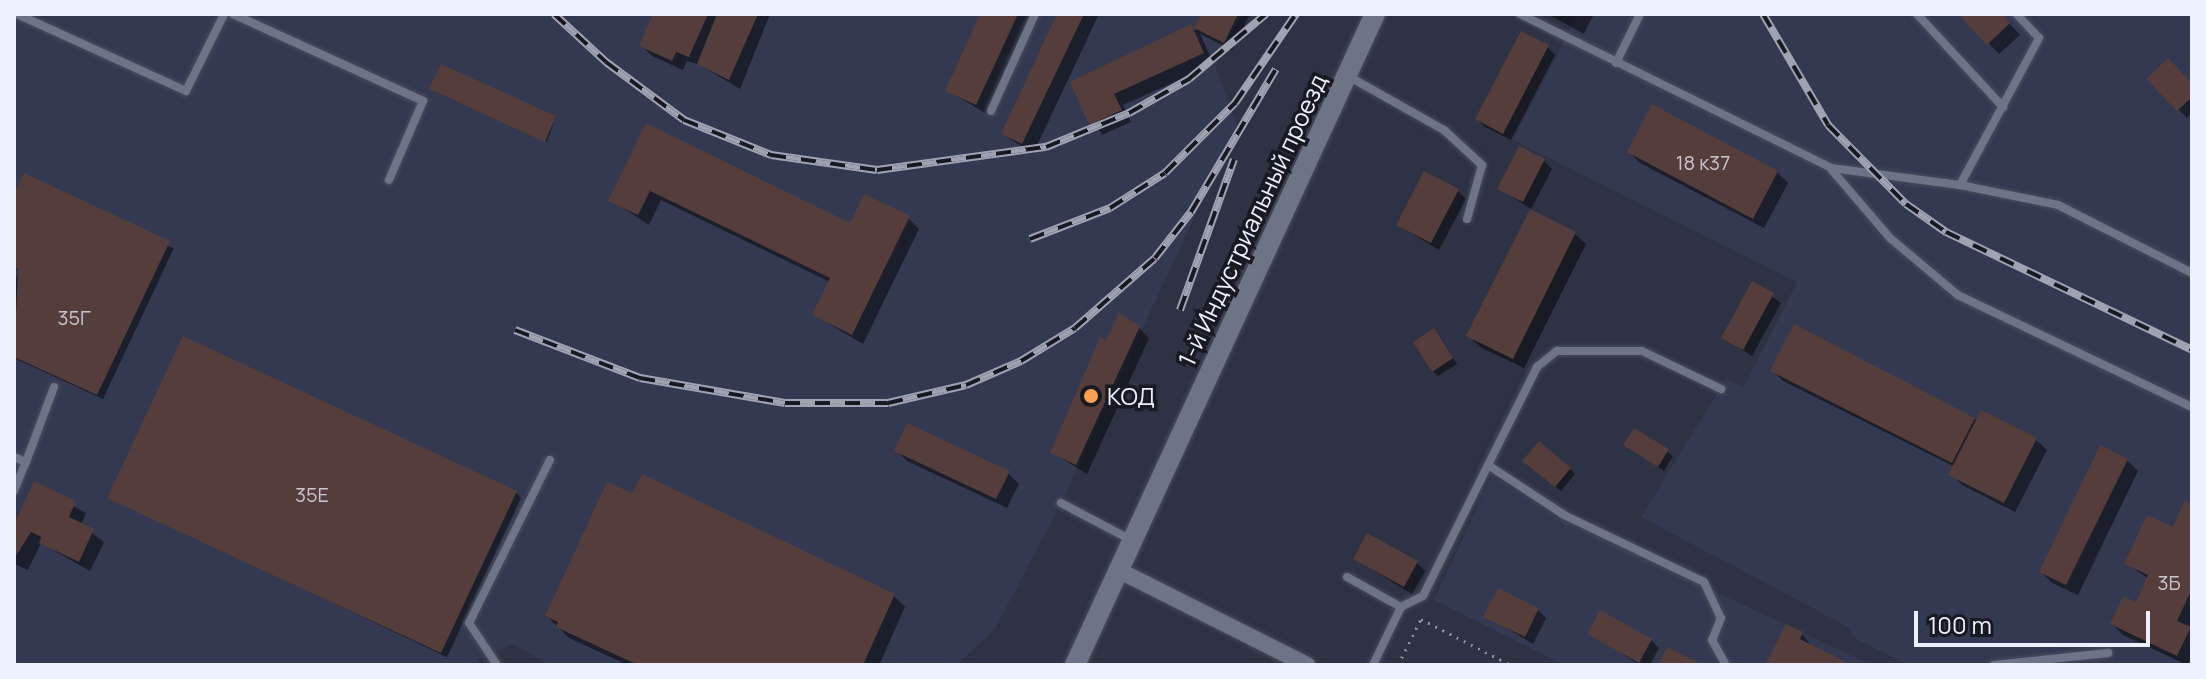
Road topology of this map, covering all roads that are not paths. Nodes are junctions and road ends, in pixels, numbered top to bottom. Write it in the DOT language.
graph roads {
  1 [pos="17,14"];
  2 [pos="224,14"];
  3 [pos="233,14"];
  4 [pos="1035,14"];
  5 [pos="1375,14"];
  6 [pos="1520,14"];
  7 [pos="1640,14"];
  8 [pos="1917,14"];
  9 [pos="2017,14"];
  10 [pos="1616,63"];
  11 [pos="1347,76"];
  12 [pos="2003,107"];
  13 [pos="991,111"];
  14 [pos="1831,168"];
  15 [pos="389,180"];
  16 [pos="1960,185"];
  17 [pos="1467,219"];
  18 [pos="2192,273"];
  19 [pos="54,387"];
  20 [pos="1721,389"];
  21 [pos="2192,407"];
  22 [pos="14,457"];
  23 [pos="550,460"];
  24 [pos="26,462"];
  25 [pos="1488,465"];
  26 [pos="14,491"];
  27 [pos="1061,503"];
  28 [pos="1132,540"];
  29 [pos="1118,570"];
  30 [pos="1347,577"];
  31 [pos="1401,607"];
  32 [pos="2108,653"];
  33 [pos="497,665"];
  34 [pos="1075,665"];
  35 [pos="1307,665"];
  36 [pos="1373,665"];
  37 [pos="1726,665"];
  38 [pos="1994,665"];
  1 -- 2 [label="lane"];
  3 -- 15 [label="lane"];
  4 -- 13 [label="lane"];
  5 -- 11 [label="street, 1-й Индустриальный проезд"];
  6 -- 10 [label="lane"];
  7 -- 10 [label="lane"];
  8 -- 12 [label="lane"];
  9 -- 12 [label="lane"];
  10 -- 14 [label="lane"];
  11 -- 17 [label="lane"];
  11 -- 28 [label="street, 1-й Индустриальный проезд"];
  12 -- 16 [label="lane"];
  14 -- 16 [label="lane"];
  14 -- 21 [label="lane"];
  16 -- 18 [label="lane"];
  19 -- 24 [label="lane"];
  20 -- 25 [label="lane"];
  22 -- 24 [label="lane"];
  23 -- 33 [label="lane"];
  24 -- 26 [label="lane"];
  25 -- 31 [label="lane"];
  25 -- 37 [label="lane"];
  27 -- 28 [label="lane"];
  28 -- 29 [label="street, 1-й Индустриальный проезд"];
  29 -- 34 [label="street, 1-й Индустриальный проезд"];
  29 -- 35 [label="street"];
  30 -- 31 [label="lane"];
  31 -- 36 [label="lane"];
  32 -- 38 [label="lane"];
}
